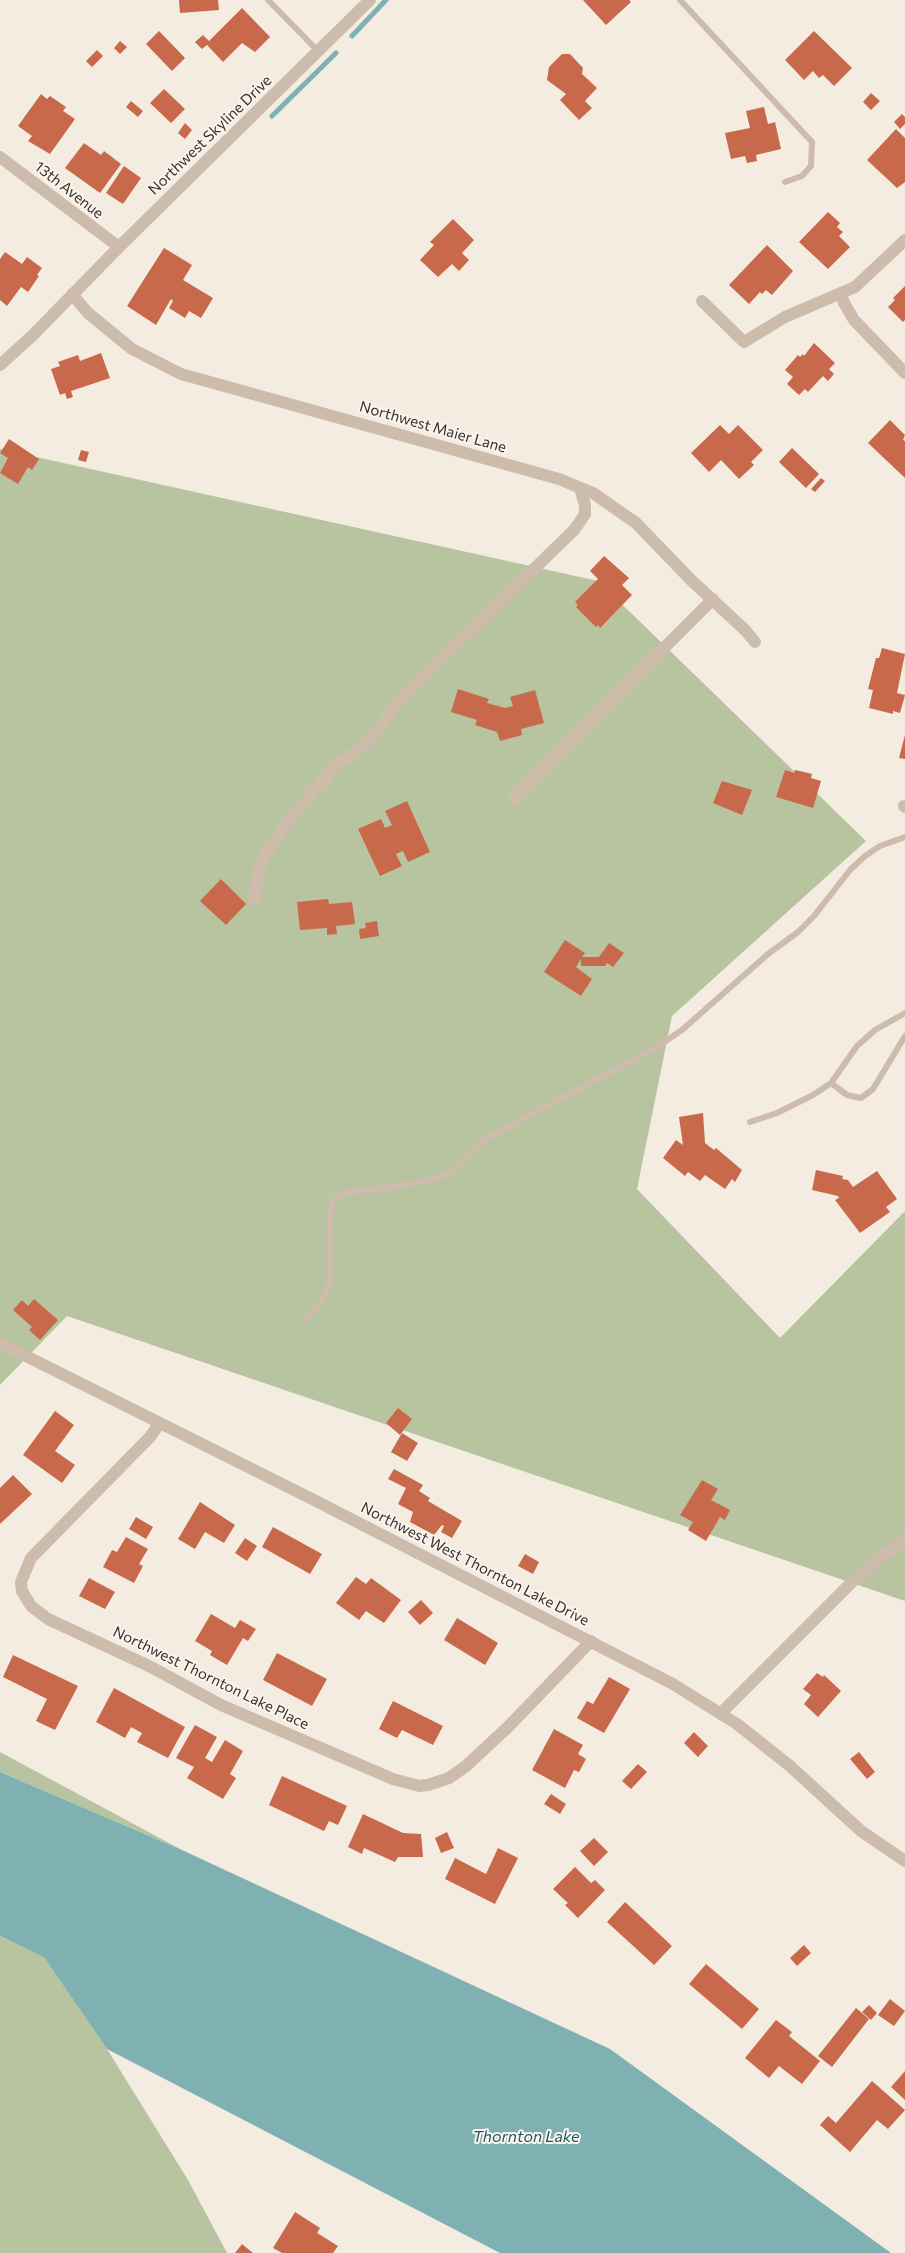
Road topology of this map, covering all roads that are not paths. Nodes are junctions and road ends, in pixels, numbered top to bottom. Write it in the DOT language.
graph roads {
  1 [pos="268,0"];
  2 [pos="370,0"];
  3 [pos="680,0"];
  4 [pos="318,51"];
  5 [pos="0,157"];
  6 [pos="785,182"];
  7 [pos="905,240"];
  8 [pos="119,247"];
  9 [pos="72,294"];
  10 [pos="842,294"];
  11 [pos="702,301"];
  12 [pos="0,364"];
  13 [pos="905,373"];
  14 [pos="580,488"];
  15 [pos="713,600"];
  16 [pos="755,642"];
  17 [pos="513,799"];
  18 [pos="905,836"];
  19 [pos="254,900"];
  20 [pos="905,1013"];
  21 [pos="905,1036"];
  22 [pos="831,1083"];
  23 [pos="750,1122"];
  24 [pos="304,1321"];
  25 [pos="0,1343"];
  26 [pos="159,1424"];
  27 [pos="905,1538"];
  28 [pos="591,1641"];
  29 [pos="721,1713"];
  30 [pos="905,1861"];
  1 -- 4 [label="lane"];
  2 -- 4 [label="street, Northwest Skyline Drive"];
  3 -- 6 [label="lane"];
  4 -- 8 [label="street, Northwest Skyline Drive"];
  5 -- 8 [label="street, 13th Avenue"];
  7 -- 10 [label="street"];
  8 -- 9 [label="street, Northwest Skyline Drive"];
  9 -- 12 [label="street, Northwest Skyline Drive"];
  9 -- 14 [label="street, Northwest Maier Lane"];
  10 -- 11 [label="street"];
  10 -- 13 [label="street"];
  14 -- 15 [label="street, Northwest Maier Lane"];
  14 -- 19 [label="street"];
  15 -- 16 [label="street, Northwest Maier Lane"];
  15 -- 17 [label="street"];
  18 -- 24 [label="lane"];
  20 -- 22 [label="lane"];
  21 -- 22 [label="lane"];
  22 -- 23 [label="lane"];
  25 -- 26 [label="street, Northwest West Thornton Lake Drive"];
  26 -- 28 [label="street, Northwest West Thornton Lake Drive"];
  26 -- 28 [label="street, Northwest Thornton Lake Place"];
  27 -- 29 [label="street"];
  28 -- 29 [label="street, Northwest West Thornton Lake Drive"];
  29 -- 30 [label="street, Northwest West Thornton Lake Drive"];
}
